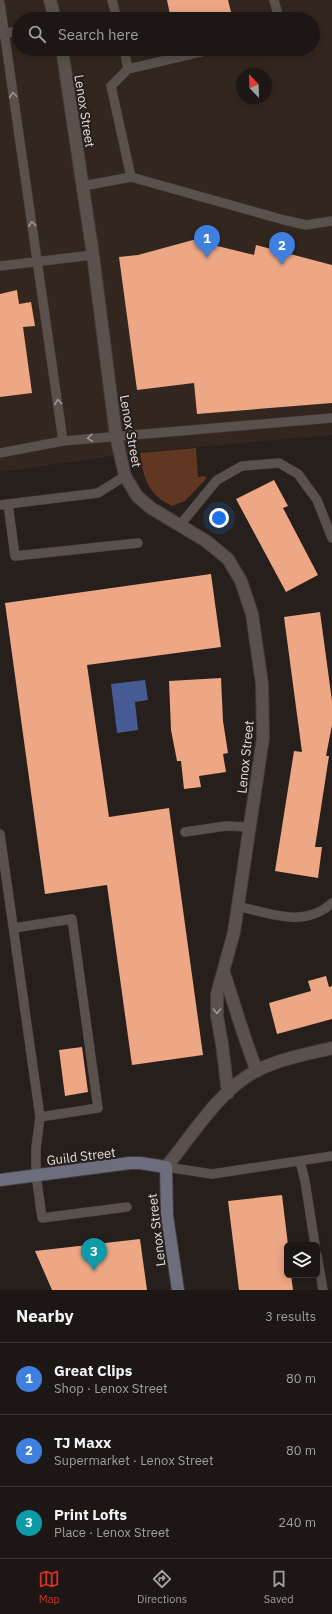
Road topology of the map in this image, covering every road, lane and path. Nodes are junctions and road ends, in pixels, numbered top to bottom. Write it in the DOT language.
graph roads {
  1 [pos="50,0"];
  2 [pos="112,0"];
  3 [pos="274,0"];
  4 [pos="0,3"];
  5 [pos="53,12"];
  6 [pos="115,12"];
  7 [pos="277,12"];
  8 [pos="12,32"];
  9 [pos="2,34"];
  10 [pos="63,56"];
  11 [pos="125,56"];
  12 [pos="184,56"];
  13 [pos="128,69"];
  14 [pos="131,177"];
  15 [pos="83,186"];
  16 [pos="332,221"];
  17 [pos="93,255"];
  18 [pos="37,262"];
  19 [pos="0,266"];
  20 [pos="332,418"];
  21 [pos="116,436"];
  22 [pos="64,441"];
  23 [pos="0,453"];
  24 [pos="125,476"];
  25 [pos="4,505"];
  26 [pos="180,525"];
  27 [pos="332,538"];
  28 [pos="138,543"];
  29 [pos="250,827"];
  30 [pos="185,832"];
  31 [pos="0,834"];
  32 [pos="332,903"];
  33 [pos="238,906"];
  34 [pos="14,928"];
  35 [pos="224,973"];
  36 [pos="332,1048"];
  37 [pos="256,1071"];
  38 [pos="228,1093"];
  39 [pos="40,1117"];
  40 [pos="332,1156"];
  41 [pos="300,1161"];
  42 [pos="166,1167"];
  43 [pos="36,1176"];
  44 [pos="0,1180"];
  45 [pos="127,1207"];
  46 [pos="315,1242"];
  47 [pos="320,1272"];
  48 [pos="178,1290"];
  49 [pos="323,1290"];
  1 -- 5 [label="street"];
  2 -- 6 [label="lane"];
  3 -- 7 [label="lane"];
  4 -- 9 [label="lane"];
  8 -- 9 [label="lane"];
  18 -- 9 [label="lane, one-way"];
  10 -- 15 [label="street, Lenox Street"];
  11 -- 13 [label="lane"];
  12 -- 13 [label="lane"];
  13 -- 14 [label="lane"];
  14 -- 15 [label="lane"];
  14 -- 16 [label="lane"];
  15 -- 17 [label="street, Lenox Street"];
  17 -- 18 [label="lane"];
  17 -- 21 [label="street, Lenox Street"];
  18 -- 19 [label="lane"];
  22 -- 18 [label="lane, one-way"];
  20 -- 21 [label="lane"];
  21 -- 22 [label="lane, one-way"];
  21 -- 24 [label="street, Lenox Street"];
  22 -- 23 [label="lane"];
  24 -- 25 [label="lane"];
  24 -- 26 [label="street, Lenox Street"];
  25 -- 28 [label="lane"];
  26 -- 27 [label="lane"];
  26 -- 29 [label="street, Lenox Street"];
  29 -- 30 [label="lane"];
  29 -- 33 [label="street, Lenox Street"];
  31 -- 34 [label="lane"];
  32 -- 33 [label="lane"];
  33 -- 35 [label="street, Lenox Street"];
  34 -- 39 [label="lane"];
  34 -- 39 [label="lane"];
  35 -- 37 [label="street"];
  35 -- 38 [label="street, Lenox Street, one-way"];
  36 -- 37 [label="street"];
  37 -- 38 [label="street"];
  38 -- 42 [label="street"];
  39 -- 43 [label="lane"];
  40 -- 41 [label="lane"];
  41 -- 42 [label="lane"];
  41 -- 46 [label="lane"];
  42 -- 43 [label="street, Guild Street"];
  42 -- 48 [label="street, Lenox Street"];
  43 -- 44 [label="street, Guild Street"];
  43 -- 45 [label="lane"];
  47 -- 49 [label="lane"];
}
